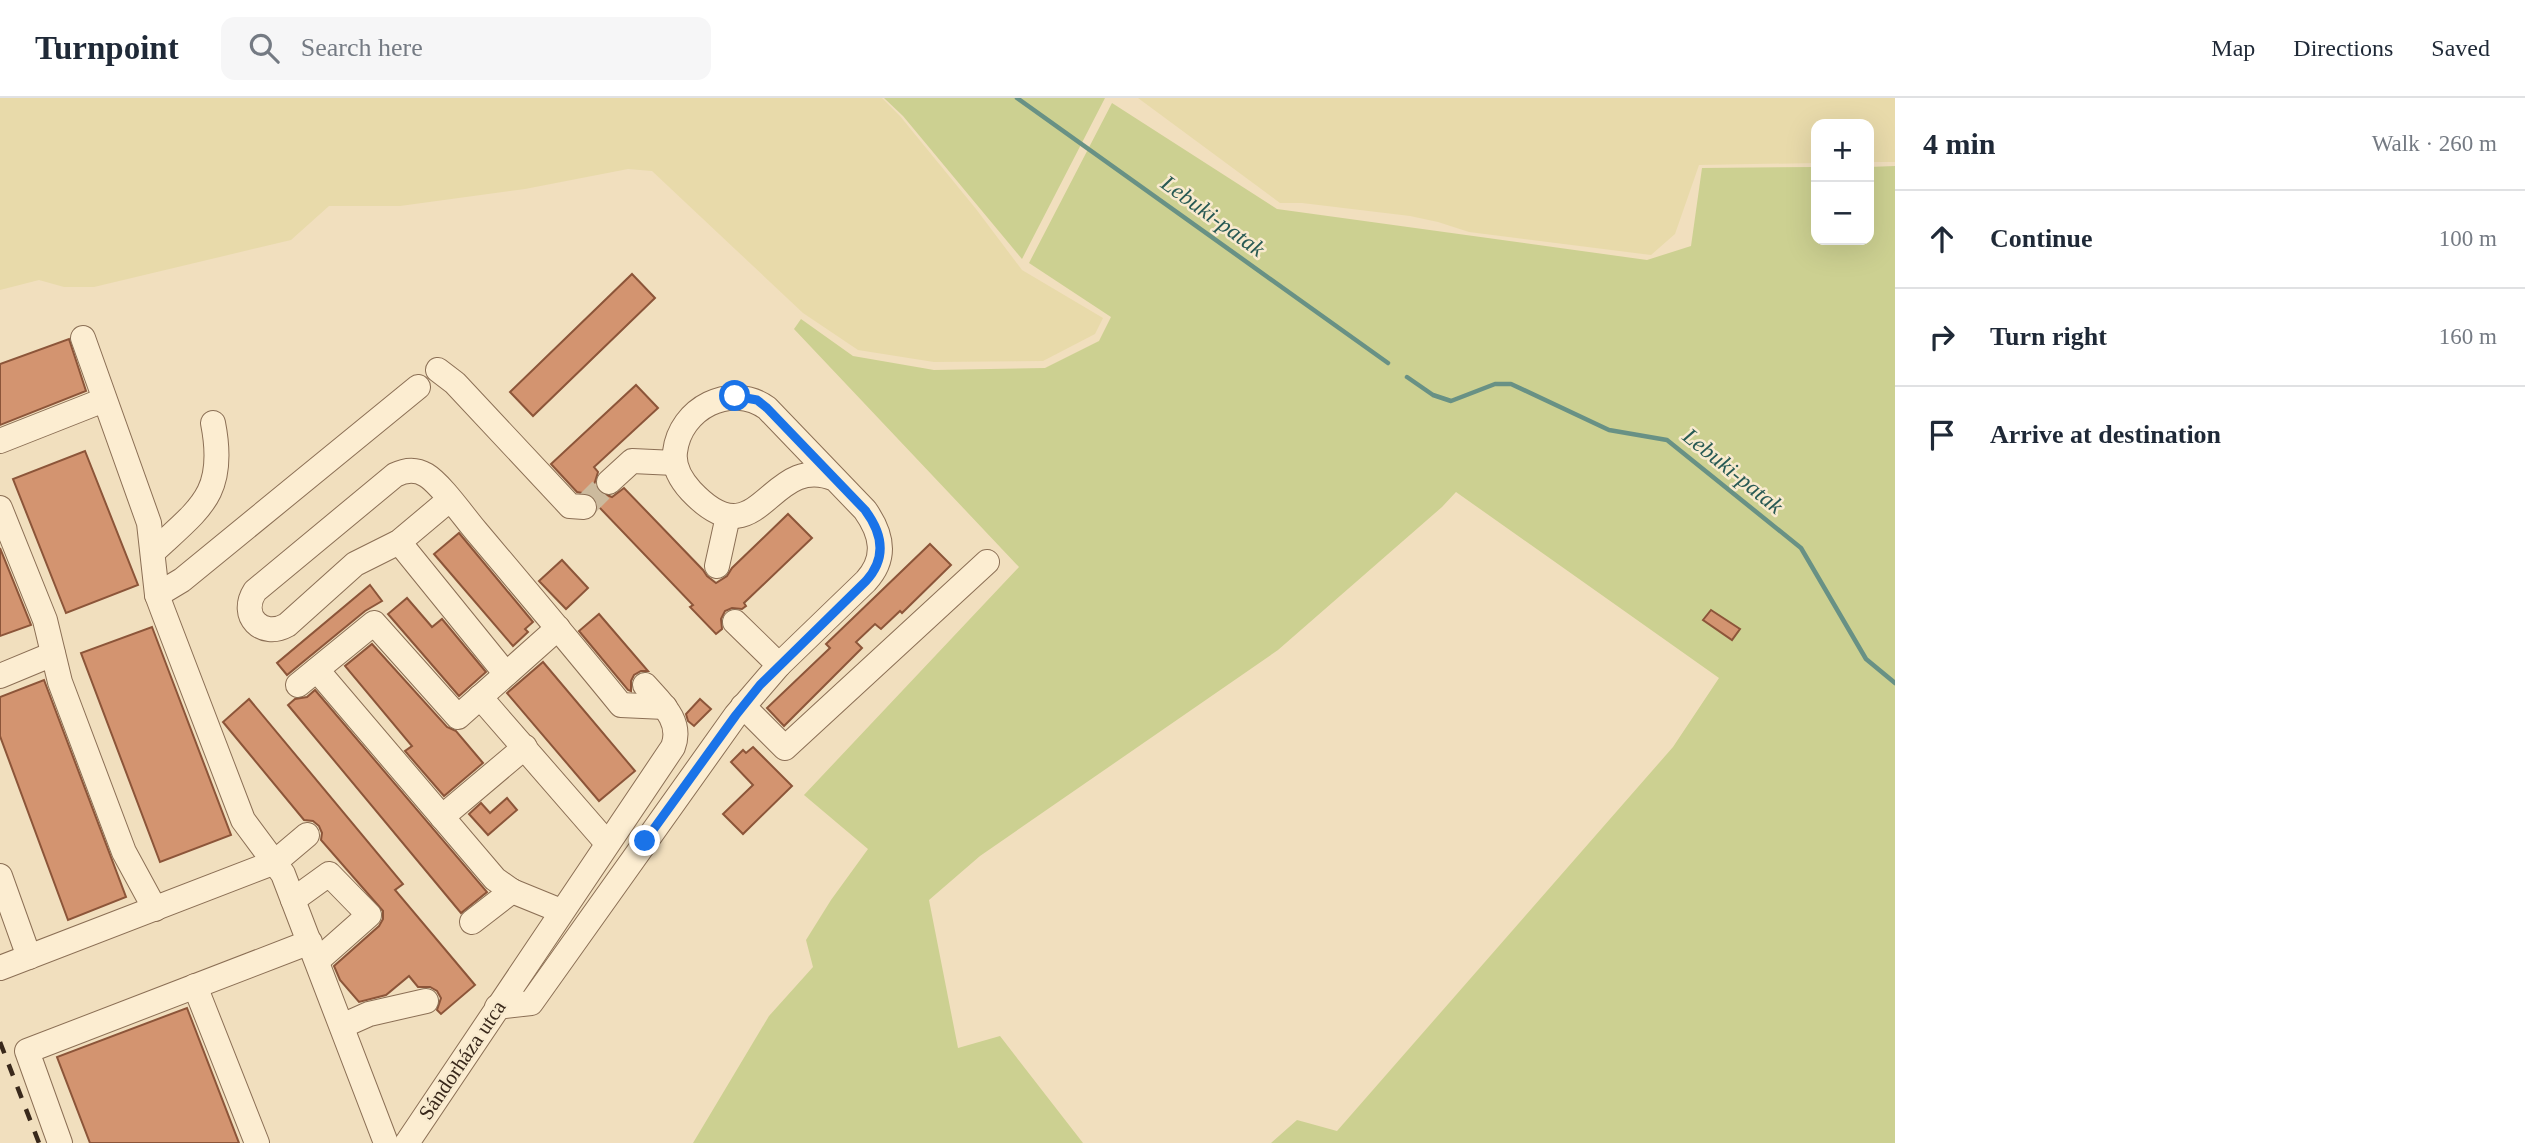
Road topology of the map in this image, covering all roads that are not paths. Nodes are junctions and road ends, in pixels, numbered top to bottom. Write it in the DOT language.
graph roads {
  1 [pos="83,338"];
  2 [pos="438,370"];
  3 [pos="418,387"];
  4 [pos="104,400"];
  5 [pos="213,423"];
  6 [pos="791,433"];
  7 [pos="0,441"];
  8 [pos="675,463"];
  9 [pos="835,479"];
  10 [pos="609,482"];
  11 [pos="784,483"];
  12 [pos="449,499"];
  13 [pos="583,507"];
  14 [pos="0,509"];
  15 [pos="728,516"];
  16 [pos="399,542"];
  17 [pos="153,552"];
  18 [pos="881,552"];
  19 [pos="987,562"];
  20 [pos="717,566"];
  21 [pos="899,570"];
  22 [pos="157,595"];
  23 [pos="735,622"];
  24 [pos="558,628"];
  25 [pos="54,654"];
  26 [pos="779,665"];
  27 [pos="506,674"];
  28 [pos="0,676"];
  29 [pos="645,685"];
  30 [pos="480,697"];
  31 [pos="743,706"];
  32 [pos="665,708"];
  33 [pos="525,747"];
  34 [pos="442,817"];
  35 [pos="307,835"];
  36 [pos="607,843"];
  37 [pos="275,862"];
  38 [pos="0,876"];
  39 [pos="512,891"];
  40 [pos="293,900"];
  41 [pos="155,909"];
  42 [pos="561,911"];
  43 [pos="472,922"];
  44 [pos="314,951"];
  45 [pos="29,957"];
  46 [pos="0,968"];
  47 [pos="195,986"];
  48 [pos="426,1001"];
  49 [pos="498,1007"];
  50 [pos="342,1026"];
  51 [pos="60,1143"];
  52 [pos="257,1143"];
  53 [pos="386,1143"];
  54 [pos="407,1143"];
  1 -- 4 [label="street"];
  2 -- 13 [label="street"];
  3 -- 22 [label="street"];
  4 -- 7 [label="street"];
  4 -- 17 [label="street"];
  5 -- 17 [label="street"];
  6 -- 8 [label="street"];
  6 -- 9 [label="street"];
  6 -- 11 [label="street"];
  8 -- 10 [label="street"];
  8 -- 15 [label="street"];
  9 -- 11 [label="street"];
  9 -- 18 [label="street"];
  11 -- 15 [label="street"];
  12 -- 16 [label="street"];
  12 -- 16 [label="street"];
  12 -- 24 [label="street"];
  14 -- 25 [label="street"];
  15 -- 20 [label="street"];
  16 -- 27 [label="street"];
  17 -- 22 [label="street"];
  18 -- 21 [label="street"];
  18 -- 26 [label="street"];
  19 -- 31 [label="street"];
  22 -- 37 [label="street"];
  23 -- 26 [label="street"];
  24 -- 27 [label="street"];
  24 -- 32 [label="street"];
  25 -- 28 [label="street"];
  25 -- 41 [label="street"];
  26 -- 31 [label="street"];
  27 -- 30 [label="street"];
  29 -- 32 [label="street"];
  30 -- 33 [label="street"];
  30 -- 34 [label="street"];
  31 -- 49 [label="street"];
  32 -- 36 [label="street, Sándorháza utca"];
  33 -- 34 [label="street"];
  33 -- 36 [label="street"];
  34 -- 39 [label="street"];
  35 -- 37 [label="street"];
  36 -- 42 [label="street, Sándorháza utca"];
  37 -- 40 [label="street"];
  37 -- 41 [label="street"];
  38 -- 45 [label="street"];
  39 -- 42 [label="street"];
  39 -- 43 [label="street"];
  40 -- 44 [label="street"];
  40 -- 44 [label="street"];
  41 -- 45 [label="street"];
  42 -- 49 [label="street, Sándorháza utca"];
  44 -- 47 [label="street"];
  44 -- 50 [label="street"];
  45 -- 46 [label="street"];
  47 -- 51 [label="street"];
  47 -- 52 [label="street"];
  48 -- 50 [label="street"];
  49 -- 54 [label="street, Sándorháza utca"];
  50 -- 53 [label="street"];
}
